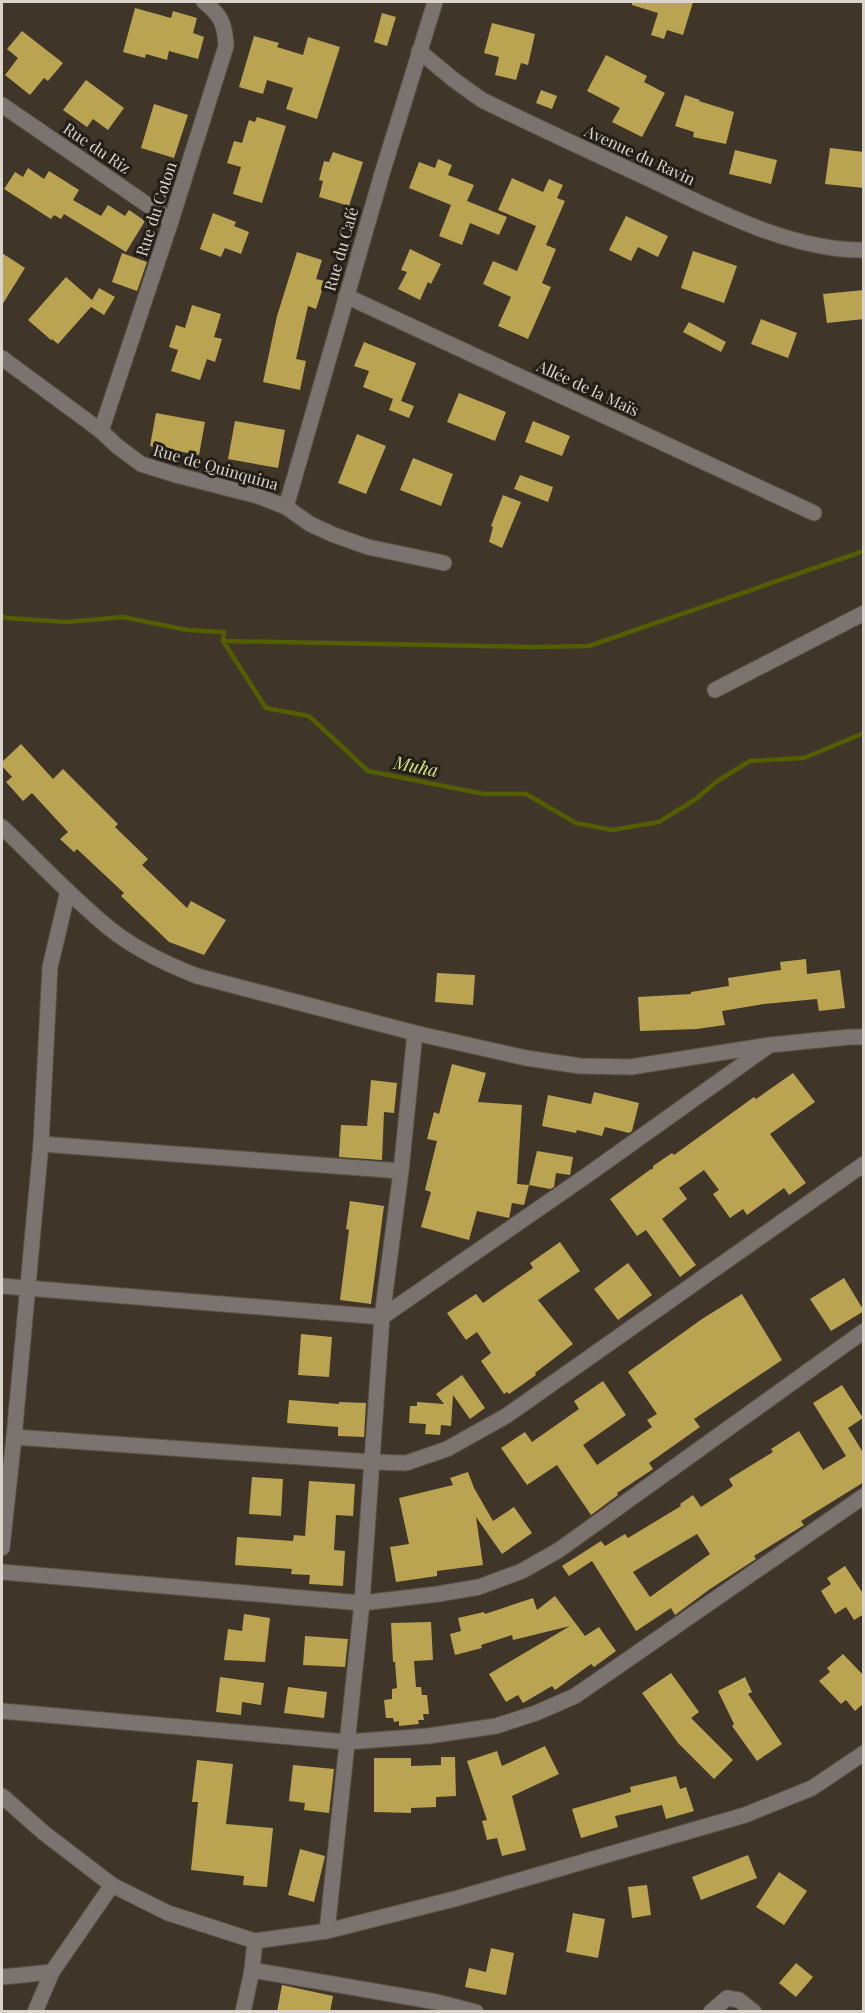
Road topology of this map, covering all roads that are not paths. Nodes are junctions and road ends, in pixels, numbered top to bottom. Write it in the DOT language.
graph roads {
  1 [pos="204,2"];
  2 [pos="435,2"];
  3 [pos="419,51"];
  4 [pos="2,105"];
  5 [pos="171,221"];
  6 [pos="864,250"];
  7 [pos="346,296"];
  8 [pos="2,357"];
  9 [pos="101,431"];
  10 [pos="286,507"];
  11 [pos="814,513"];
  12 [pos="444,563"];
  13 [pos="864,613"];
  14 [pos="715,690"];
  15 [pos="2,827"];
  16 [pos="69,891"];
  17 [pos="415,1033"];
  18 [pos="864,1037"];
  19 [pos="770,1045"];
  20 [pos="41,1144"];
  21 [pos="864,1164"];
  22 [pos="401,1171"];
  23 [pos="2,1286"];
  24 [pos="27,1288"];
  25 [pos="382,1317"];
  26 [pos="864,1331"];
  27 [pos="14,1437"];
  28 [pos="372,1462"];
  29 [pos="864,1496"];
  30 [pos="2,1548"];
  31 [pos="2,1572"];
  32 [pos="362,1603"];
  33 [pos="2,1711"];
  34 [pos="347,1742"];
  35 [pos="864,1753"];
  36 [pos="2,1796"];
  37 [pos="112,1884"];
  38 [pos="327,1931"];
  39 [pos="255,1941"];
  40 [pos="252,1970"];
  41 [pos="52,1972"];
  42 [pos="2,1977"];
  43 [pos="437,2007"];
  44 [pos="35,2012"];
  45 [pos="243,2012"];
  46 [pos="476,2012"];
  47 [pos="711,2012"];
  48 [pos="754,2012"];
  1 -- 5 [label="street, Rue du Coton"];
  2 -- 3 [label="street, Rue du Café"];
  3 -- 6 [label="street, Avenue du Ravin"];
  3 -- 7 [label="street, Rue du Café"];
  4 -- 5 [label="street, Rue du Riz"];
  5 -- 9 [label="street, Rue du Coton"];
  7 -- 10 [label="street, Rue du Café"];
  7 -- 11 [label="street, Allée de la Maïs"];
  8 -- 9 [label="street, Rue de Quinquina"];
  9 -- 10 [label="street, Rue de Quinquina"];
  10 -- 12 [label="street, Rue de Quinquina"];
  13 -- 14 [label="street"];
  15 -- 16 [label="street"];
  16 -- 17 [label="street"];
  16 -- 20 [label="street"];
  17 -- 19 [label="street"];
  17 -- 22 [label="street"];
  18 -- 19 [label="street"];
  19 -- 25 [label="street"];
  20 -- 22 [label="street"];
  20 -- 24 [label="street"];
  21 -- 28 [label="street"];
  22 -- 25 [label="street"];
  23 -- 24 [label="street"];
  24 -- 25 [label="street"];
  24 -- 27 [label="street"];
  25 -- 28 [label="street"];
  26 -- 32 [label="street"];
  27 -- 28 [label="street"];
  27 -- 30 [label="street"];
  28 -- 32 [label="street"];
  29 -- 34 [label="street"];
  31 -- 32 [label="street"];
  32 -- 34 [label="street"];
  33 -- 34 [label="street"];
  34 -- 38 [label="street"];
  35 -- 38 [label="street"];
  36 -- 37 [label="street"];
  37 -- 39 [label="street"];
  37 -- 41 [label="street"];
  38 -- 39 [label="street"];
  39 -- 40 [label="street"];
  40 -- 43 [label="street"];
  40 -- 45 [label="street"];
  41 -- 42 [label="street"];
  41 -- 44 [label="street"];
  43 -- 46 [label="street"];
  47 -- 48 [label="street"];
}
